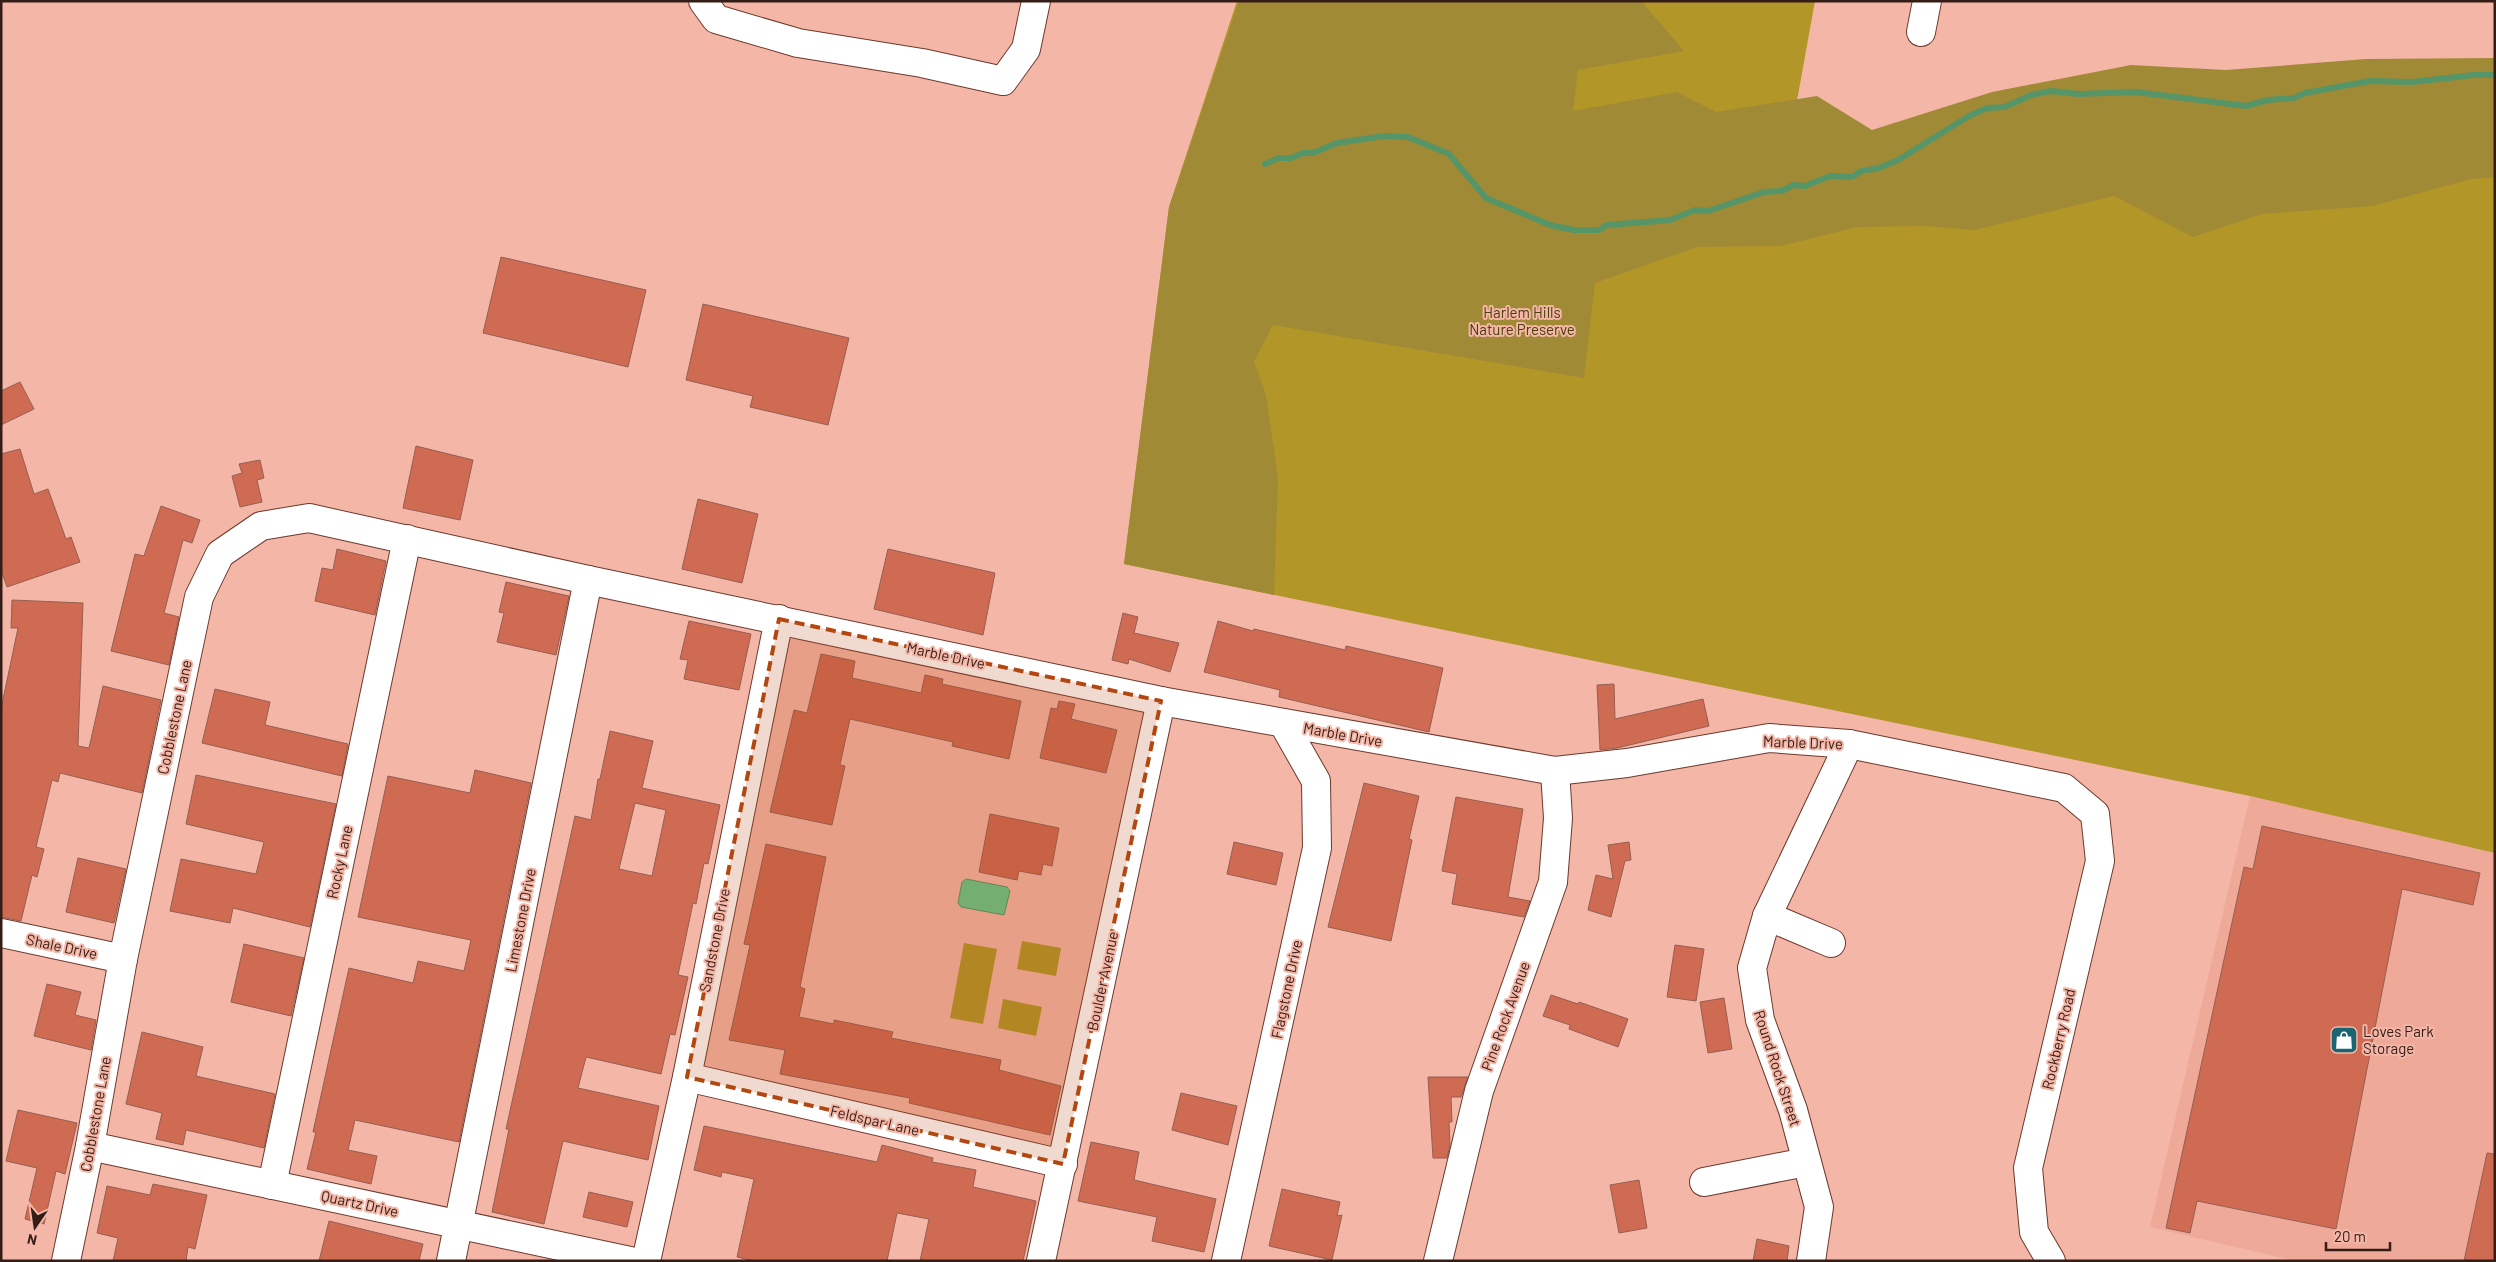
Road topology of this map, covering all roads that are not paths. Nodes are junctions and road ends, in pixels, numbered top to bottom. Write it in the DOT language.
graph roads {
  1 [pos="703,1"];
  2 [pos="1036,1"];
  3 [pos="1927,1"];
  4 [pos="1921,32"];
  5 [pos="407,539"];
  6 [pos="588,580"];
  7 [pos="779,619"];
  8 [pos="1161,701"];
  9 [pos="1283,724"];
  10 [pos="1848,744"];
  11 [pos="1555,771"];
  12 [pos="2095,814"];
  13 [pos="1767,916"];
  14 [pos="1,933"];
  15 [pos="1831,943"];
  16 [pos="123,959"];
  17 [pos="687,1077"];
  18 [pos="90,1146"];
  19 [pos="1806,1162"];
  20 [pos="1063,1164"];
  21 [pos="1704,1182"];
  22 [pos="272,1184"];
  23 [pos="458,1224"];
  24 [pos="66,1261"];
  25 [pos="451,1261"];
  26 [pos="630,1261"];
  27 [pos="646,1261"];
  28 [pos="1041,1261"];
  29 [pos="1226,1261"];
  30 [pos="1438,1261"];
  31 [pos="1811,1261"];
  32 [pos="2051,1261"];
  1 -- 2 [label="street"];
  3 -- 4 [label="street"];
  5 -- 6 [label="street, Cobblestone Lane"];
  5 -- 16 [label="street, Cobblestone Lane"];
  5 -- 22 [label="street, Rocky Lane"];
  6 -- 7 [label="street, Marble Drive"];
  6 -- 23 [label="street, Limestone Drive"];
  7 -- 8 [label="street, Marble Drive"];
  7 -- 17 [label="street, Sandstone Drive"];
  8 -- 9 [label="street, Marble Drive"];
  8 -- 20 [label="street, Boulder Avenue"];
  9 -- 11 [label="street, Marble Drive"];
  9 -- 29 [label="street, Flagstone Drive"];
  10 -- 11 [label="street, Marble Drive"];
  10 -- 12 [label="street, Marble Drive"];
  10 -- 13 [label="street, Round Rock Street"];
  11 -- 30 [label="street, Pine Rock Avenue"];
  12 -- 32 [label="street, Rockberry Road"];
  13 -- 15 [label="street"];
  13 -- 19 [label="street, Round Rock Street"];
  14 -- 16 [label="street, Shale Drive"];
  16 -- 18 [label="street, Cobblestone Lane"];
  17 -- 20 [label="street, Feldspar Lane"];
  17 -- 27 [label="street, Sandstone Drive"];
  18 -- 22 [label="street, Quartz Drive"];
  18 -- 24 [label="street, Cobblestone Lane"];
  19 -- 21 [label="street"];
  19 -- 31 [label="street, Round Rock Street"];
  20 -- 28 [label="street, Boulder Avenue"];
  22 -- 23 [label="street, Quartz Drive"];
  23 -- 25 [label="street, Limestone Drive"];
  23 -- 26 [label="street, Quartz Drive"];
}
